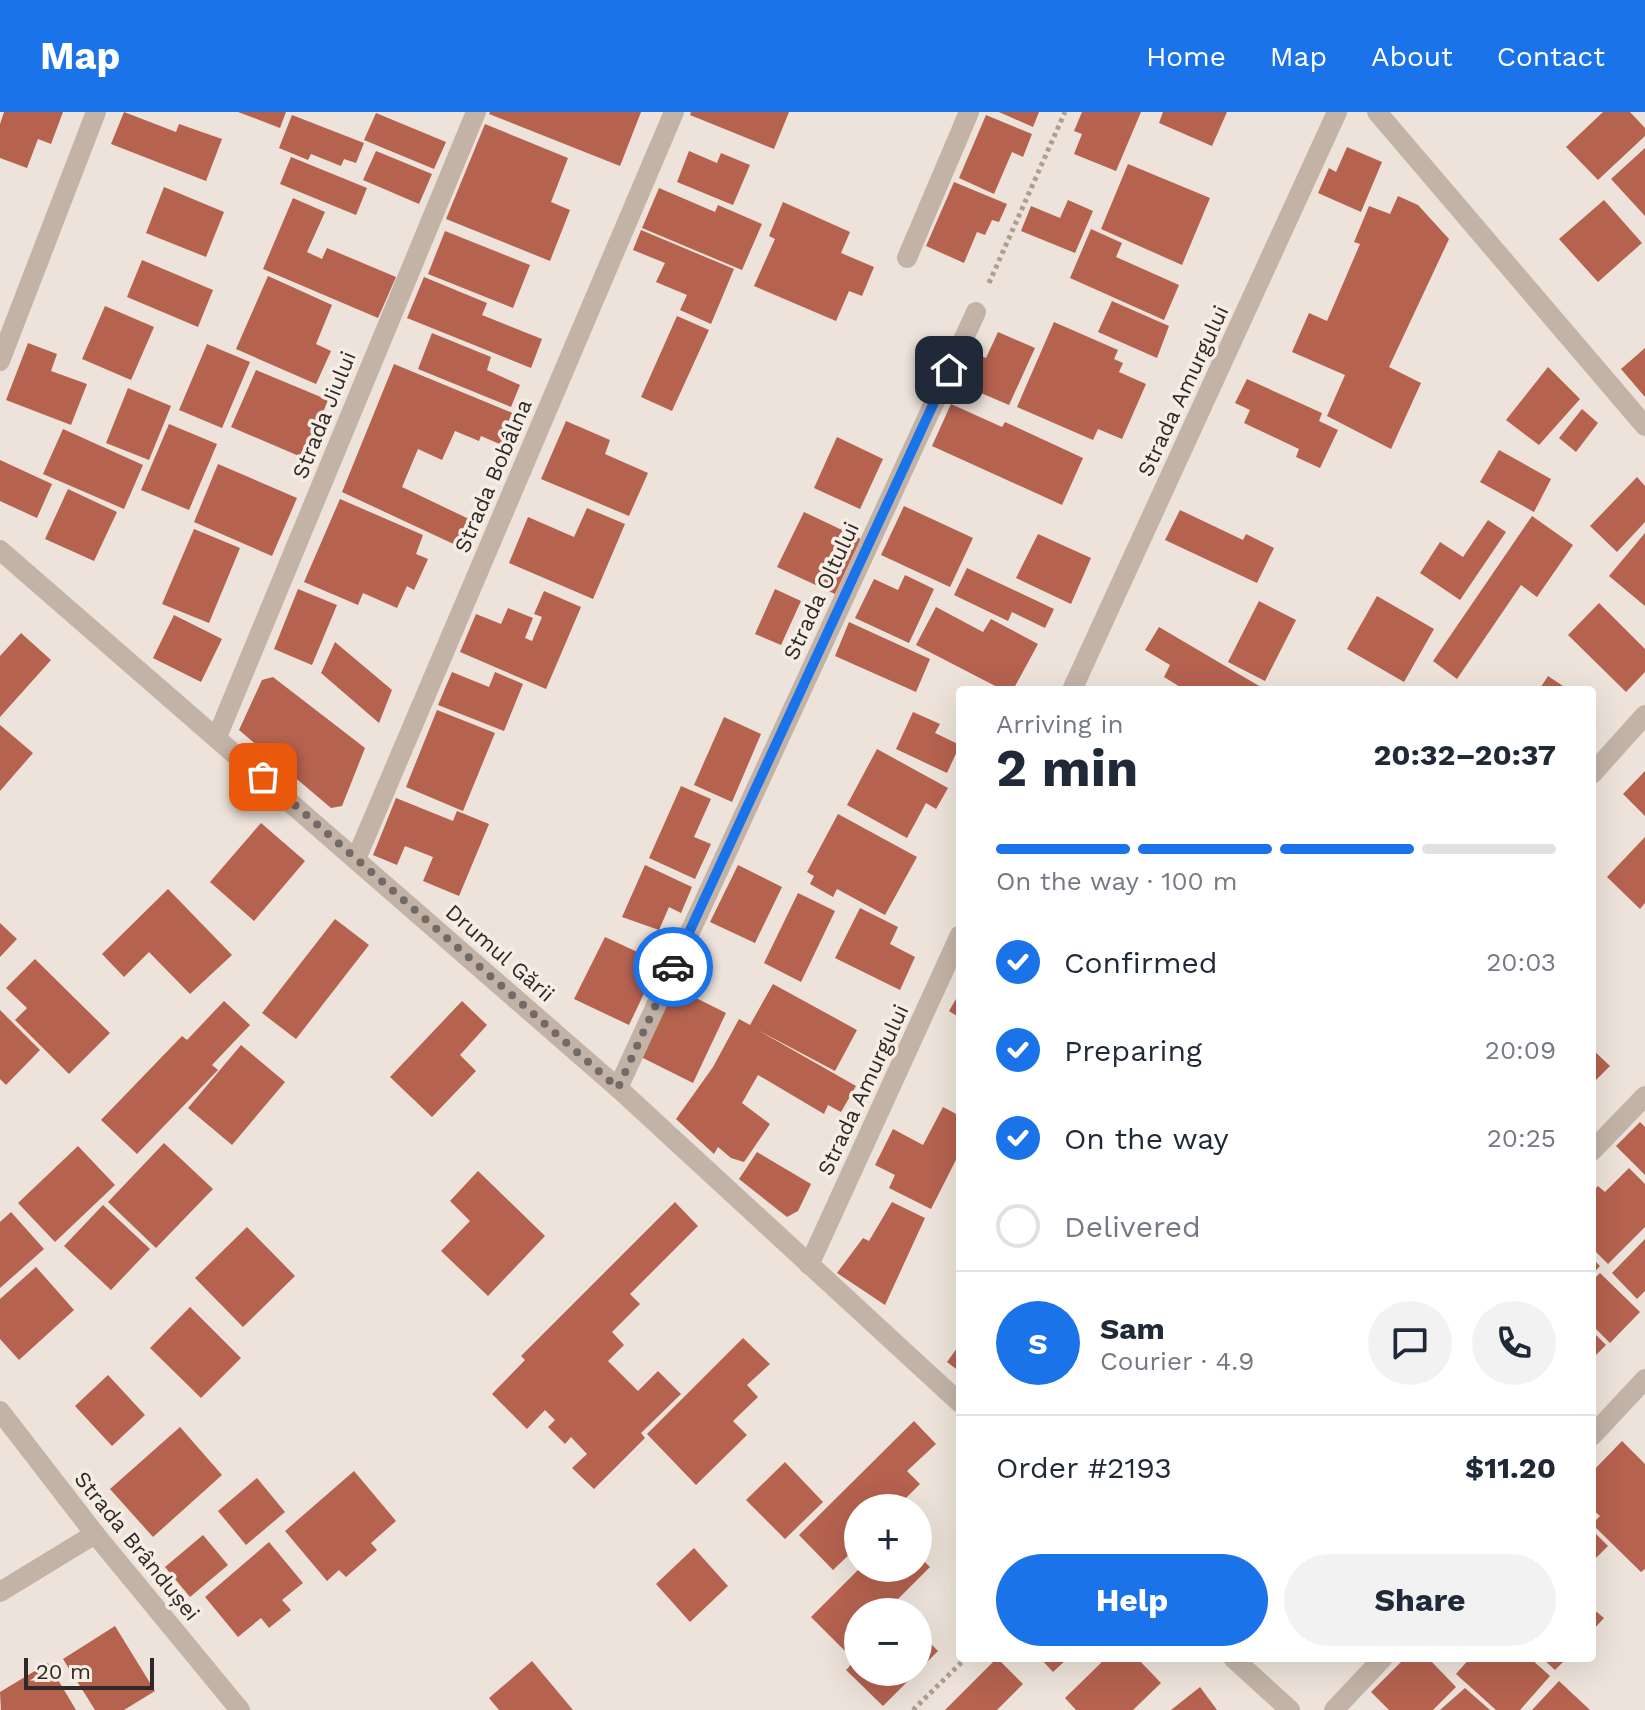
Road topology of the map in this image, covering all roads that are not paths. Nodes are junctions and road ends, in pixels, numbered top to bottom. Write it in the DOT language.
graph roads {
  1 [pos="96,112"];
  2 [pos="476,112"];
  3 [pos="674,112"];
  4 [pos="969,112"];
  5 [pos="1337,112"];
  6 [pos="1377,112"];
  7 [pos="907,258"];
  8 [pos="976,312"];
  9 [pos="0,361"];
  10 [pos="1645,426"];
  11 [pos="0,550"];
  12 [pos="1074,686"];
  13 [pos="1645,715"];
  14 [pos="217,737"];
  15 [pos="1596,770"];
  16 [pos="356,859"];
  17 [pos="956,944"];
  18 [pos="618,1088"];
  19 [pos="1645,1096"];
  20 [pos="1596,1147"];
  21 [pos="809,1265"];
  22 [pos="1645,1379"];
  23 [pos="956,1399"];
  24 [pos="0,1411"];
  25 [pos="1596,1432"];
  26 [pos="95,1534"];
  27 [pos="0,1592"];
  28 [pos="1237,1662"];
  29 [pos="1379,1662"];
  30 [pos="240,1710"];
  31 [pos="1290,1710"];
  32 [pos="1334,1710"];
  1 -- 9 [label="street"];
  2 -- 14 [label="street, Strada Jiului"];
  3 -- 16 [label="street, Strada Bobâlna"];
  4 -- 7 [label="street"];
  5 -- 12 [label="street, Strada Amurgului"];
  6 -- 10 [label="street"];
  8 -- 18 [label="street, Strada Oltului"];
  11 -- 14 [label="street, Drumul Gării"];
  13 -- 15 [label="street"];
  14 -- 16 [label="street, Drumul Gării"];
  16 -- 18 [label="street, Drumul Gării"];
  17 -- 21 [label="street, Strada Amurgului"];
  18 -- 21 [label="street, Drumul Gării"];
  19 -- 20 [label="street"];
  21 -- 23 [label="street, Drumul Gării"];
  22 -- 25 [label="street"];
  24 -- 26 [label="street, Strada Brândușei"];
  26 -- 27 [label="street"];
  26 -- 30 [label="street, Strada Brândușei"];
  28 -- 31 [label="street"];
  29 -- 32 [label="street"];
}
